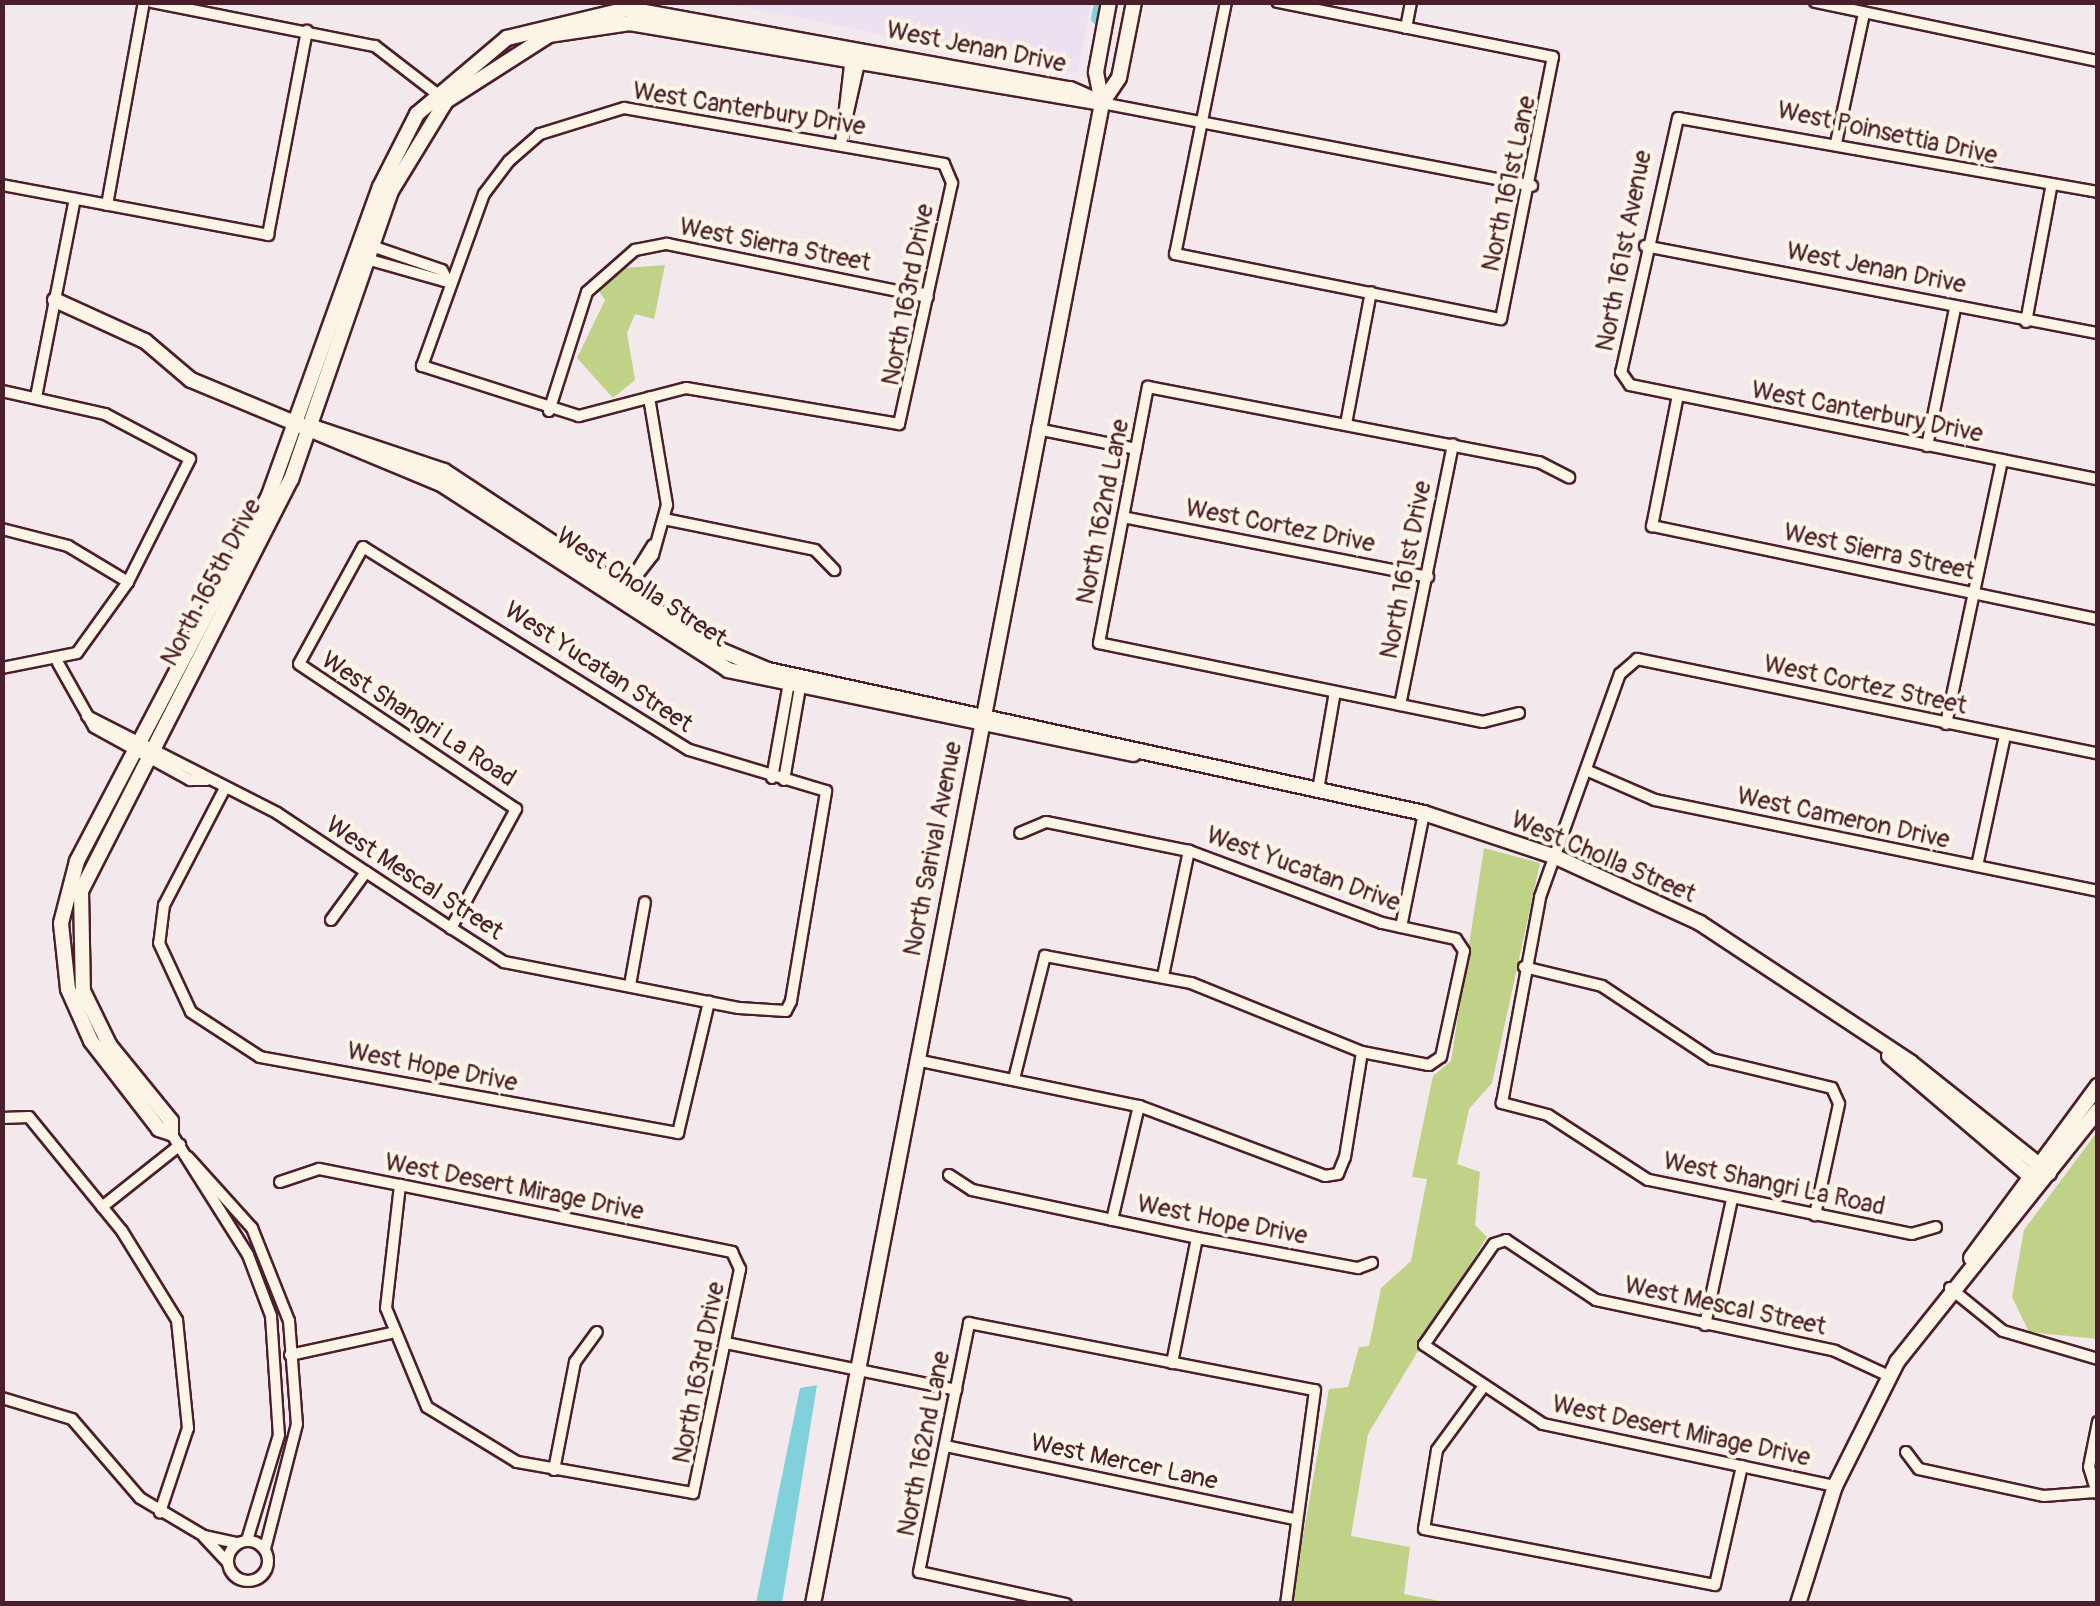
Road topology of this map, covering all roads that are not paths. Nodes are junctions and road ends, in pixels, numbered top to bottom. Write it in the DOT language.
graph roads {
  1 [pos="148,2"];
  2 [pos="1108,2"];
  3 [pos="1134,2"];
  4 [pos="1226,2"];
  5 [pos="1278,2"];
  6 [pos="1411,2"];
  7 [pos="1815,2"];
  8 [pos="1864,13"];
  9 [pos="1406,28"];
  10 [pos="307,32"];
  11 [pos="493,54"];
  12 [pos="856,57"];
  13 [pos="2098,60"];
  14 [pos="441,96"];
  15 [pos="1102,103"];
  16 [pos="1202,122"];
  17 [pos="1671,123"];
  18 [pos="841,143"];
  19 [pos="1836,143"];
  20 [pos="950,172"];
  21 [pos="2,185"];
  22 [pos="1532,186"];
  23 [pos="2051,188"];
  24 [pos="2098,192"];
  25 [pos="74,199"];
  26 [pos="107,205"];
  27 [pos="1645,246"];
  28 [pos="364,251"];
  29 [pos="448,282"];
  30 [pos="1371,292"];
  31 [pos="928,297"];
  32 [pos="55,300"];
  33 [pos="1955,308"];
  34 [pos="2026,322"];
  35 [pos="2098,333"];
  36 [pos="1630,385"];
  37 [pos="2,391"];
  38 [pos="1678,395"];
  39 [pos="649,397"];
  40 [pos="36,398"];
  41 [pos="549,411"];
  42 [pos="1346,424"];
  43 [pos="307,425"];
  44 [pos="1037,428"];
  45 [pos="1453,444"];
  46 [pos="1927,446"];
  47 [pos="1136,449"];
  48 [pos="2002,460"];
  49 [pos="1570,478"];
  50 [pos="2098,479"];
  51 [pos="1123,517"];
  52 [pos="664,519"];
  53 [pos="2,529"];
  54 [pos="834,570"];
  55 [pos="1428,577"];
  56 [pos="128,582"];
  57 [pos="1973,594"];
  58 [pos="621,595"];
  59 [pos="2098,618"];
  60 [pos="58,663"];
  61 [pos="299,664"];
  62 [pos="2,668"];
  63 [pos="795,684"];
  64 [pos="1335,692"];
  65 [pos="1400,705"];
  66 [pos="1519,713"];
  67 [pos="981,721"];
  68 [pos="1946,724"];
  69 [pos="2006,736"];
  70 [pos="144,748"];
  71 [pos="2098,754"];
  72 [pos="1586,770"];
  73 [pos="778,779"];
  74 [pos="225,788"];
  75 [pos="1318,790"];
  76 [pos="1424,814"];
  77 [pos="1020,833"];
  78 [pos="1189,851"];
  79 [pos="1556,857"];
  80 [pos="1977,866"];
  81 [pos="366,872"];
  82 [pos="2098,891"];
  83 [pos="645,902"];
  84 [pos="331,920"];
  85 [pos="1401,926"];
  86 [pos="452,928"];
  87 [pos="1524,966"];
  88 [pos="1163,976"];
  89 [pos="630,985"];
  90 [pos="710,1002"];
  91 [pos="786,1011"];
  92 [pos="1362,1052"];
  93 [pos="916,1060"];
  94 [pos="1014,1079"];
  95 [pos="2098,1086"];
  96 [pos="1139,1106"];
  97 [pos="2098,1110"];
  98 [pos="2,1118"];
  99 [pos="176,1139"];
  100 [pos="188,1157"];
  101 [pos="2039,1174"];
  102 [pos="949,1175"];
  103 [pos="280,1182"];
  104 [pos="400,1185"];
  105 [pos="1732,1199"];
  106 [pos="102,1206"];
  107 [pos="1816,1214"];
  108 [pos="1112,1220"];
  109 [pos="1936,1226"];
  110 [pos="1197,1238"];
  111 [pos="738,1258"];
  112 [pos="1372,1262"];
  113 [pos="1949,1288"];
  114 [pos="1705,1324"];
  115 [pos="597,1332"];
  116 [pos="392,1333"];
  117 [pos="726,1343"];
  118 [pos="1424,1345"];
  119 [pos="294,1354"];
  120 [pos="278,1357"];
  121 [pos="2098,1359"];
  122 [pos="1172,1363"];
  123 [pos="859,1369"];
  124 [pos="1889,1376"];
  125 [pos="956,1390"];
  126 [pos="1482,1390"];
  127 [pos="2,1398"];
  128 [pos="2098,1422"];
  129 [pos="945,1446"];
  130 [pos="1906,1452"];
  131 [pos="1742,1466"];
  132 [pos="554,1470"];
  133 [pos="1835,1486"];
  134 [pos="2096,1492"];
  135 [pos="160,1512"];
  136 [pos="1294,1519"];
  137 [pos="204,1536"];
  138 [pos="242,1542"];
  139 [pos="264,1549"];
  140 [pos="228,1563"];
  141 [pos="813,1604"];
  142 [pos="1066,1604"];
  143 [pos="1286,1604"];
  144 [pos="1798,1604"];
  1 -- 10 [label="street"];
  1 -- 26 [label="street"];
  2 -- 15 [label="street, North Sarival Avenue"];
  3 -- 15 [label="street, North Sarival Avenue"];
  4 -- 16 [label="street"];
  5 -- 9 [label="street"];
  6 -- 9 [label="street"];
  7 -- 8 [label="street"];
  8 -- 13 [label="street"];
  8 -- 19 [label="street"];
  9 -- 22 [label="street, North 161st Lane"];
  10 -- 14 [label="street"];
  10 -- 26 [label="street"];
  11 -- 12 [label="street, West Jenan Drive"];
  11 -- 14 [label="street, North 165th Drive"];
  12 -- 15 [label="street, West Jenan Drive"];
  12 -- 18 [label="street"];
  14 -- 28 [label="street, North 165th Drive"];
  14 -- 28 [label="street, North 165th Drive"];
  15 -- 16 [label="street, West Jenan Drive"];
  15 -- 44 [label="street, North Sarival Avenue"];
  16 -- 22 [label="street, West Jenan Drive"];
  16 -- 30 [label="street"];
  17 -- 19 [label="street, West Poinsettia Drive"];
  17 -- 27 [label="street, North 161st Avenue"];
  18 -- 20 [label="street, West Canterbury Drive"];
  18 -- 29 [label="street, West Canterbury Drive"];
  19 -- 23 [label="street, West Poinsettia Drive"];
  20 -- 31 [label="street, North 163rd Drive"];
  21 -- 25 [label="street"];
  22 -- 30 [label="street, North 161st Lane"];
  23 -- 24 [label="street, West Poinsettia Drive"];
  23 -- 34 [label="street"];
  25 -- 26 [label="street"];
  25 -- 32 [label="street"];
  27 -- 33 [label="street, West Jenan Drive"];
  27 -- 36 [label="street, North 161st Avenue"];
  28 -- 29 [label="street"];
  28 -- 43 [label="street, North 165th Drive"];
  29 -- 41 [label="street"];
  30 -- 42 [label="street"];
  31 -- 39 [label="street, North 163rd Drive"];
  31 -- 41 [label="street, West Sierra Street"];
  32 -- 40 [label="street"];
  32 -- 43 [label="street, West Cholla Street"];
  33 -- 34 [label="street, West Jenan Drive"];
  33 -- 46 [label="street"];
  34 -- 35 [label="street, West Jenan Drive"];
  36 -- 38 [label="street, West Canterbury Drive"];
  37 -- 40 [label="street"];
  38 -- 46 [label="street, West Canterbury Drive"];
  38 -- 57 [label="street, West Sierra Street"];
  39 -- 41 [label="street"];
  39 -- 52 [label="street"];
  40 -- 56 [label="street"];
  42 -- 45 [label="street"];
  42 -- 47 [label="street, North 162nd Lane"];
  43 -- 58 [label="street, West Cholla Street"];
  43 -- 70 [label="street, North 165th Drive"];
  44 -- 47 [label="street"];
  44 -- 67 [label="street, North Sarival Avenue"];
  45 -- 49 [label="street"];
  45 -- 55 [label="street, North 161st Drive"];
  46 -- 48 [label="street, West Canterbury Drive"];
  47 -- 51 [label="street, North 162nd Lane"];
  48 -- 50 [label="street, West Canterbury Drive"];
  48 -- 57 [label="street"];
  51 -- 55 [label="street, West Cortez Drive"];
  51 -- 64 [label="street, North 162nd Lane"];
  52 -- 54 [label="street"];
  52 -- 58 [label="street"];
  53 -- 56 [label="street"];
  55 -- 65 [label="street, North 161st Drive"];
  56 -- 60 [label="street"];
  57 -- 59 [label="street, West Sierra Street"];
  57 -- 68 [label="street"];
  58 -- 63 [label="street, West Cholla Street"];
  60 -- 62 [label="street"];
  60 -- 70 [label="street, West Mescal Street"];
  61 -- 73 [label="street, West Yucatan Street"];
  61 -- 86 [label="street, West Shangri La Road"];
  63 -- 67 [label="street, West Cholla Street"];
  63 -- 73 [label="street"];
  64 -- 65 [label="street"];
  64 -- 75 [label="street"];
  65 -- 66 [label="street"];
  67 -- 75 [label="street, West Cholla Street"];
  67 -- 93 [label="street, North Sarival Avenue"];
  68 -- 69 [label="street, West Cortez Street"];
  68 -- 72 [label="street, West Cortez Street"];
  69 -- 71 [label="street, West Cortez Street"];
  69 -- 80 [label="street"];
  70 -- 74 [label="street, West Mescal Street"];
  70 -- 99 [label="street, North 165th Drive"];
  72 -- 79 [label="street"];
  72 -- 80 [label="street, West Cameron Drive"];
  73 -- 91 [label="street, West Yucatan Street"];
  74 -- 81 [label="street, West Mescal Street"];
  74 -- 90 [label="street, West Hope Drive"];
  75 -- 76 [label="street, West Cholla Street"];
  76 -- 79 [label="street, West Cholla Street"];
  76 -- 85 [label="street"];
  77 -- 78 [label="street, West Yucatan Drive"];
  78 -- 85 [label="street, West Yucatan Drive"];
  78 -- 88 [label="street"];
  79 -- 87 [label="street"];
  79 -- 101 [label="street, West Cholla Street"];
  80 -- 82 [label="street, West Cameron Drive"];
  81 -- 84 [label="street"];
  81 -- 86 [label="street, West Mescal Street"];
  83 -- 89 [label="street"];
  85 -- 92 [label="street, West Yucatan Drive"];
  86 -- 89 [label="street, West Mescal Street"];
  87 -- 105 [label="street, West Shangri La Road"];
  87 -- 107 [label="street"];
  88 -- 92 [label="street"];
  88 -- 94 [label="street"];
  89 -- 90 [label="street, West Mescal Street"];
  90 -- 91 [label="street, West Mescal Street"];
  92 -- 96 [label="street"];
  93 -- 94 [label="street"];
  93 -- 123 [label="street, North Sarival Avenue"];
  94 -- 96 [label="street"];
  95 -- 101 [label="street"];
  96 -- 108 [label="street"];
  97 -- 101 [label="street"];
  98 -- 106 [label="street"];
  99 -- 100 [label="street"];
  99 -- 106 [label="street"];
  100 -- 119 [label="street"];
  100 -- 120 [label="street"];
  101 -- 113 [label="street"];
  102 -- 108 [label="street, West Hope Drive"];
  103 -- 104 [label="street, West Desert Mirage Drive"];
  104 -- 111 [label="street, West Desert Mirage Drive"];
  104 -- 116 [label="street"];
  105 -- 107 [label="street, West Shangri La Road"];
  105 -- 114 [label="street"];
  106 -- 135 [label="street"];
  107 -- 109 [label="street, West Shangri La Road"];
  108 -- 110 [label="street, West Hope Drive"];
  110 -- 112 [label="street, West Hope Drive"];
  110 -- 122 [label="street"];
  111 -- 117 [label="street, North 163rd Drive"];
  113 -- 121 [label="street"];
  113 -- 124 [label="street"];
  114 -- 118 [label="street, West Mescal Street"];
  114 -- 124 [label="street, West Mescal Street"];
  115 -- 132 [label="street"];
  116 -- 119 [label="street"];
  116 -- 132 [label="street"];
  117 -- 123 [label="street"];
  117 -- 132 [label="street, North 163rd Drive"];
  118 -- 126 [label="street, West Desert Mirage Drive"];
  119 -- 120 [label="street"];
  119 -- 139 [label="street"];
  120 -- 138 [label="street"];
  122 -- 125 [label="street, North 162nd Lane"];
  122 -- 136 [label="street"];
  123 -- 125 [label="street"];
  123 -- 141 [label="street, North Sarival Avenue"];
  124 -- 133 [label="street"];
  125 -- 129 [label="street, North 162nd Lane"];
  126 -- 131 [label="street, West Desert Mirage Drive"];
  126 -- 131 [label="street"];
  127 -- 135 [label="street"];
  128 -- 134 [label="street"];
  129 -- 136 [label="street, West Mercer Lane"];
  129 -- 142 [label="street, North 162nd Lane"];
  130 -- 134 [label="street"];
  131 -- 133 [label="street, West Desert Mirage Drive"];
  133 -- 144 [label="street"];
  135 -- 137 [label="street"];
  136 -- 143 [label="street"];
  137 -- 138 [label="street"];
  137 -- 140 [label="street"];
  138 -- 139 [label="street"];
  138 -- 140 [label="street"];
  139 -- 140 [label="street"];
}
